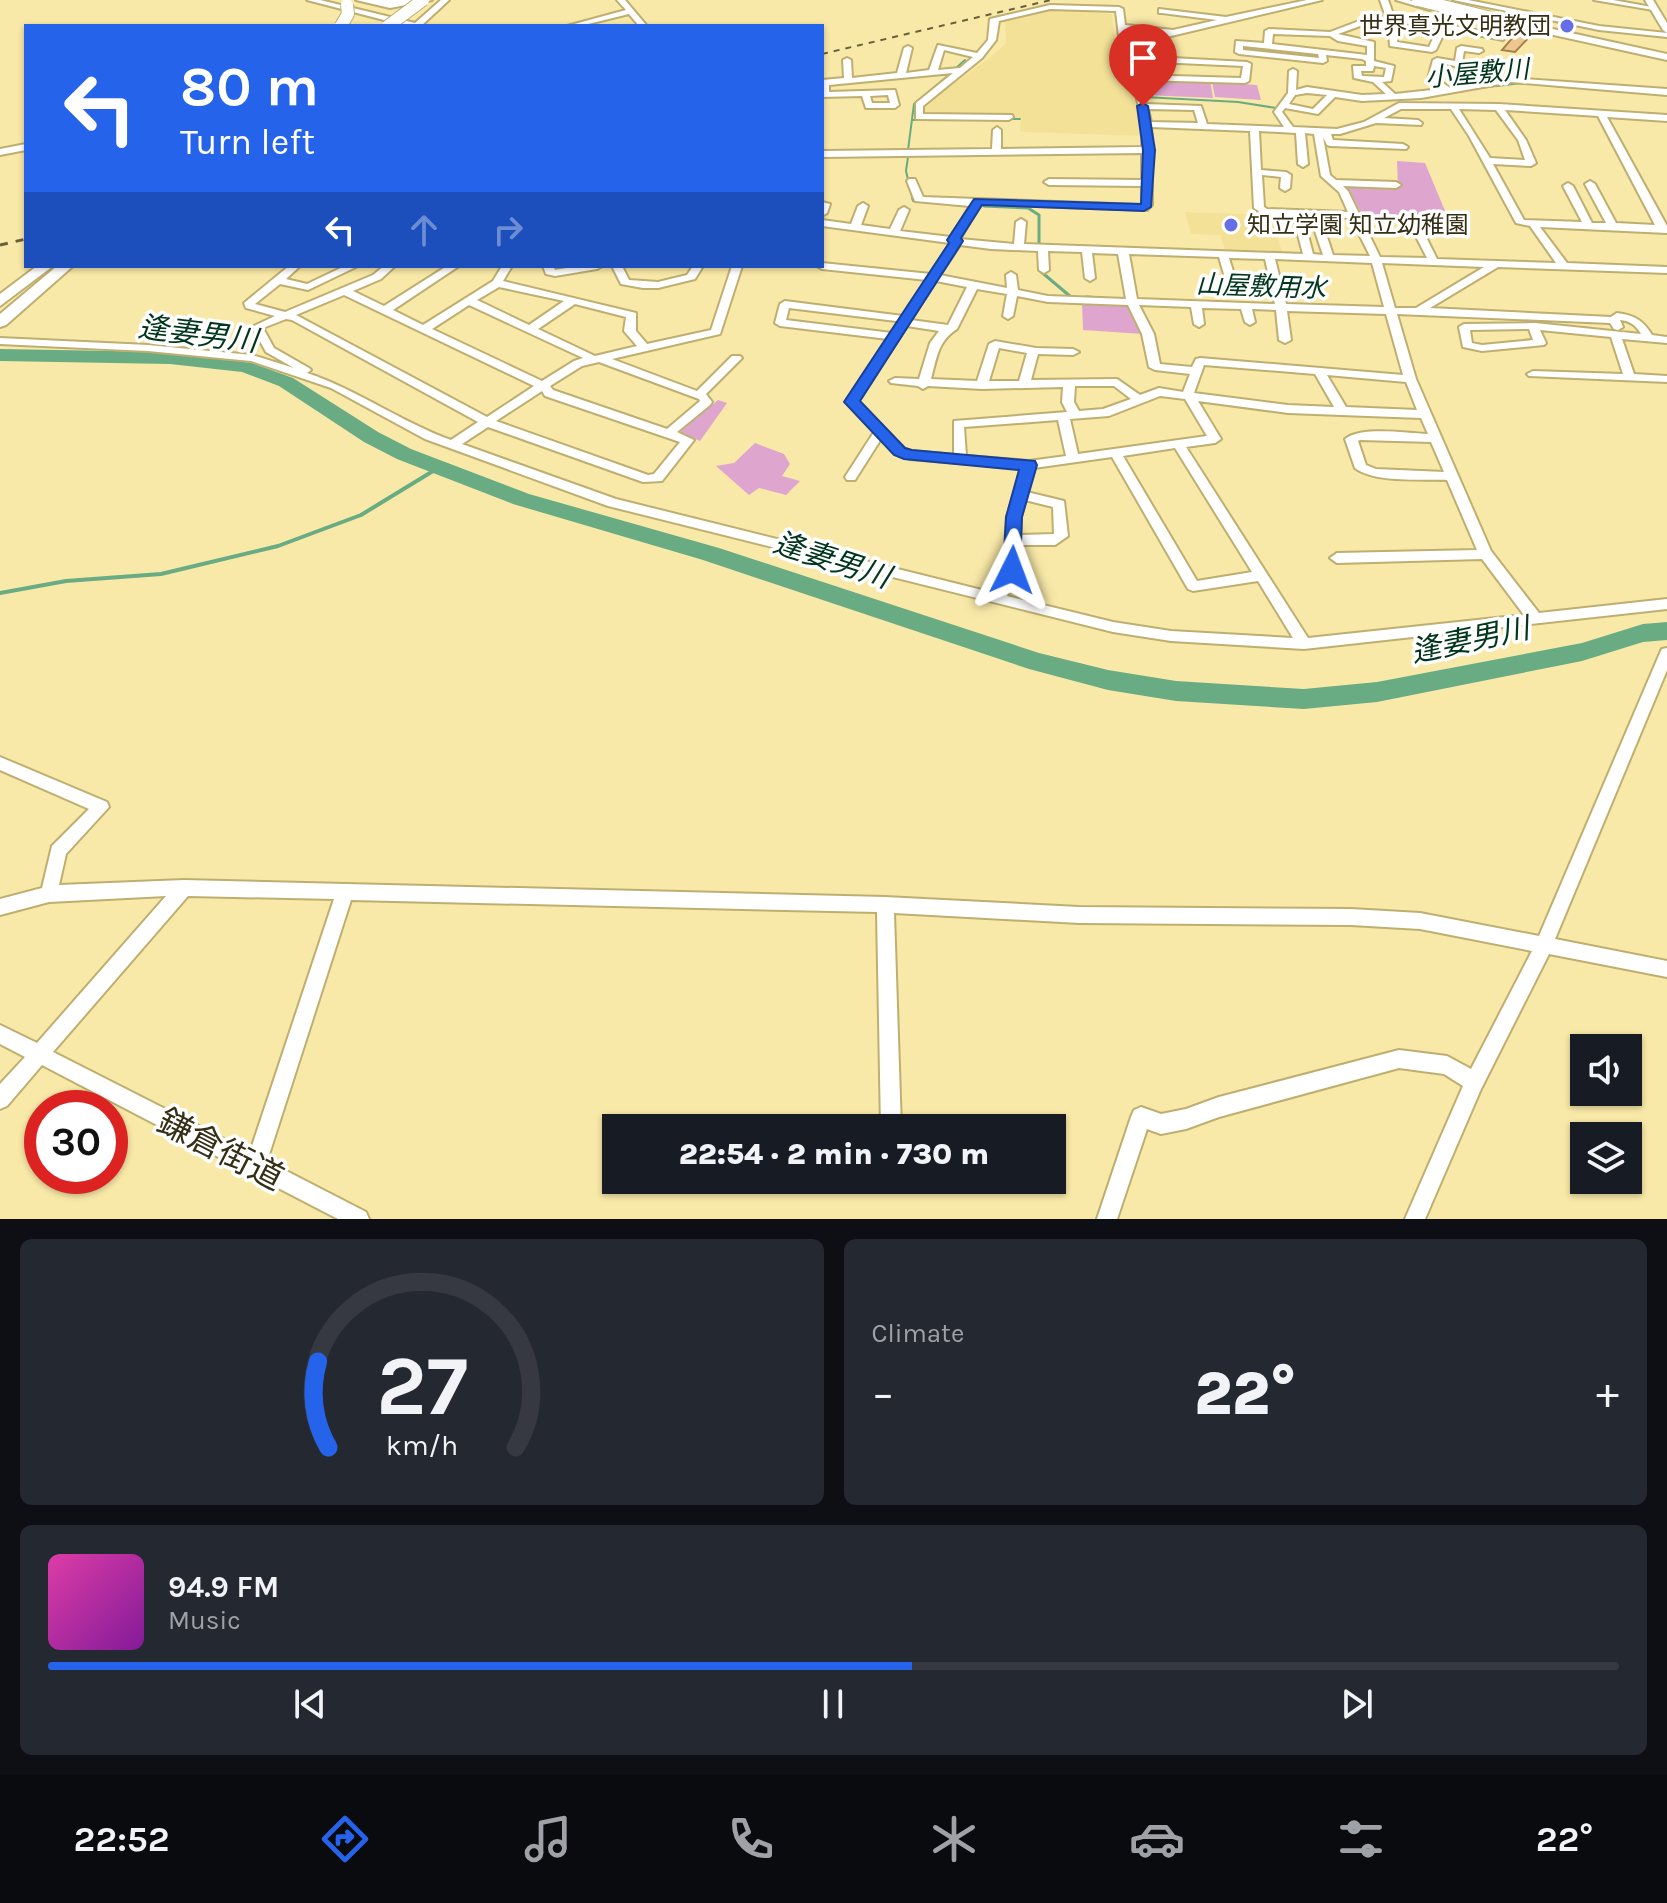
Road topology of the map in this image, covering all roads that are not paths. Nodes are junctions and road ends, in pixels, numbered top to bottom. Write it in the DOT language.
graph roads {
  1 [pos="311,0"];
  2 [pos="361,0"];
  3 [pos="412,0"];
  4 [pos="425,0"];
  5 [pos="439,0"];
  6 [pos="445,0"];
  7 [pos="621,0"];
  8 [pos="1311,0"];
  9 [pos="1318,0"];
  10 [pos="1384,0"];
  11 [pos="1400,0"];
  12 [pos="1418,0"];
  13 [pos="1442,0"];
  14 [pos="1457,0"];
  15 [pos="1498,0"];
  16 [pos="1598,0"];
  17 [pos="346,2"];
  18 [pos="1433,4"];
  19 [pos="1118,5"];
  20 [pos="1652,5"];
  21 [pos="1247,7"];
  22 [pos="1667,7"];
  23 [pos="1275,8"];
  24 [pos="631,11"];
  25 [pos="1162,11"];
  26 [pos="1227,19"];
  27 [pos="1389,19"];
  28 [pos="1516,20"];
  29 [pos="1422,22"];
  30 [pos="342,24"];
  31 [pos="379,24"];
  32 [pos="391,24"];
  33 [pos="408,24"];
  34 [pos="411,24"];
  35 [pos="418,24"];
  36 [pos="579,24"];
  37 [pos="641,24"];
  38 [pos="1443,26"];
  39 [pos="1121,27"];
  40 [pos="1667,33"];
  41 [pos="1174,34"];
  42 [pos="1331,34"];
  43 [pos="1124,45"];
  44 [pos="1268,46"];
  45 [pos="908,48"];
  46 [pos="1479,51"];
  47 [pos="1322,52"];
  48 [pos="1667,54"];
  49 [pos="979,56"];
  50 [pos="1131,58"];
  51 [pos="847,60"];
  52 [pos="1369,61"];
  53 [pos="1458,64"];
  54 [pos="961,70"];
  55 [pos="1293,71"];
  56 [pos="933,72"];
  57 [pos="901,75"];
  58 [pos="1136,77"];
  59 [pos="848,80"];
  60 [pos="1375,80"];
  61 [pos="824,82"];
  62 [pos="1488,83"];
  63 [pos="824,88"];
  64 [pos="1448,90"];
  65 [pos="1667,92"];
  66 [pos="865,93"];
  67 [pos="1292,93"];
  68 [pos="1334,93"];
  69 [pos="1393,96"];
  70 [pos="1283,105"];
  71 [pos="1143,106"];
  72 [pos="1453,106"];
  73 [pos="1499,107"];
  74 [pos="1601,114"];
  75 [pos="1009,117"];
  76 [pos="1667,118"];
  77 [pos="1374,120"];
  78 [pos="1418,123"];
  79 [pos="1147,124"];
  80 [pos="1362,126"];
  81 [pos="1203,127"];
  82 [pos="997,130"];
  83 [pos="1254,130"];
  84 [pos="1295,132"];
  85 [pos="1322,133"];
  86 [pos="1365,145"];
  87 [pos="24,147"];
  88 [pos="1403,147"];
  89 [pos="1149,150"];
  90 [pos="0,152"];
  91 [pos="996,152"];
  92 [pos="824,154"];
  93 [pos="1487,161"];
  94 [pos="1303,164"];
  95 [pos="1257,172"];
  96 [pos="912,181"];
  97 [pos="1049,182"];
  98 [pos="1148,183"];
  99 [pos="1334,183"];
  100 [pos="1590,184"];
  101 [pos="1396,185"];
  102 [pos="1568,186"];
  103 [pos="1285,188"];
  104 [pos="977,203"];
  105 [pos="863,206"];
  106 [pos="904,210"];
  107 [pos="1297,213"];
  108 [pos="1353,215"];
  109 [pos="1413,221"];
  110 [pos="1021,222"];
  111 [pos="824,223"];
  112 [pos="1533,224"];
  113 [pos="1588,225"];
  114 [pos="1612,226"];
  115 [pos="855,227"];
  116 [pos="1664,229"];
  117 [pos="1320,231"];
  118 [pos="894,232"];
  119 [pos="955,240"];
  120 [pos="1019,247"];
  121 [pos="1043,248"];
  122 [pos="1087,249"];
  123 [pos="1123,251"];
  124 [pos="1223,254"];
  125 [pos="1269,256"];
  126 [pos="1309,257"];
  127 [pos="1329,258"];
  128 [pos="1376,259"];
  129 [pos="1434,262"];
  130 [pos="1496,264"];
  131 [pos="824,266"];
  132 [pos="1564,267"];
  133 [pos="41,268"];
  134 [pos="52,268"];
  135 [pos="62,268"];
  136 [pos="63,268"];
  137 [pos="293,268"];
  138 [pos="349,268"];
  139 [pos="388,268"];
  140 [pos="451,268"];
  141 [pos="506,268"];
  142 [pos="549,268"];
  143 [pos="585,268"];
  144 [pos="618,268"];
  145 [pos="697,268"];
  146 [pos="736,268"];
  147 [pos="1044,270"];
  148 [pos="1667,270"];
  149 [pos="1011,275"];
  150 [pos="933,277"];
  151 [pos="1090,278"];
  152 [pos="278,280"];
  153 [pos="1231,281"];
  154 [pos="497,283"];
  155 [pos="974,284"];
  156 [pos="344,291"];
  157 [pos="1013,292"];
  158 [pos="0,298"];
  159 [pos="573,300"];
  160 [pos="469,301"];
  161 [pos="1132,302"];
  162 [pos="1196,304"];
  163 [pos="1246,306"];
  164 [pos="1281,307"];
  165 [pos="0,308"];
  166 [pos="386,310"];
  167 [pos="1392,311"];
  168 [pos="1418,311"];
  169 [pos="283,314"];
  170 [pos="0,315"];
  171 [pos="1008,316"];
  172 [pos="1614,320"];
  173 [pos="0,322"];
  174 [pos="905,322"];
  175 [pos="1250,322"];
  176 [pos="1199,324"];
  177 [pos="1533,327"];
  178 [pos="424,329"];
  179 [pos="530,329"];
  180 [pos="946,329"];
  181 [pos="892,336"];
  182 [pos="1619,336"];
  183 [pos="264,339"];
  184 [pos="1649,339"];
  185 [pos="1285,340"];
  186 [pos="1667,340"];
  187 [pos="0,341"];
  188 [pos="645,349"];
  189 [pos="1033,351"];
  190 [pos="1073,352"];
  191 [pos="252,358"];
  192 [pos="736,358"];
  193 [pos="598,359"];
  194 [pos="1197,371"];
  195 [pos="1320,373"];
  196 [pos="1533,374"];
  197 [pos="314,378"];
  198 [pos="1410,379"];
  199 [pos="1630,379"];
  200 [pos="1667,379"];
  201 [pos="895,381"];
  202 [pos="1069,384"];
  203 [pos="923,385"];
  204 [pos="982,385"];
  205 [pos="1024,385"];
  206 [pos="545,387"];
  207 [pos="1188,394"];
  208 [pos="699,395"];
  209 [pos="1138,399"];
  210 [pos="1342,411"];
  211 [pos="1424,414"];
  212 [pos="1069,415"];
  213 [pos="487,422"];
  214 [pos="880,432"];
  215 [pos="669,433"];
  216 [pos="1435,438"];
  217 [pos="453,444"];
  218 [pos="1179,445"];
  219 [pos="1116,454"];
  220 [pos="1073,458"];
  221 [pos="960,459"];
  222 [pos="1029,465"];
  223 [pos="1452,476"];
  224 [pos="851,477"];
  225 [pos="1020,495"];
  226 [pos="1013,540"];
  227 [pos="1486,554"];
  228 [pos="1337,558"];
  229 [pos="1261,576"];
  230 [pos="998,599"];
  231 [pos="1667,604"];
  232 [pos="1534,617"];
  233 [pos="1304,644"];
  234 [pos="1664,665"];
  235 [pos="0,763"];
  236 [pos="184,888"];
  237 [pos="345,892"];
  238 [pos="49,894"];
  239 [pos="885,905"];
  240 [pos="0,907"];
  241 [pos="1544,945"];
  242 [pos="1667,969"];
  243 [pos="0,1034"];
  244 [pos="40,1054"];
  245 [pos="1474,1082"];
  246 [pos="0,1099"];
  247 [pos="891,1114"];
  248 [pos="255,1168"];
  249 [pos="359,1219"];
  250 [pos="1107,1219"];
  251 [pos="1415,1219"];
  1 -- 33 [label="street"];
  2 -- 4 [label="highway"];
  3 -- 31 [label="highway"];
  4 -- 32 [label="highway, bridge"];
  5 -- 34 [label="highway"];
  6 -- 35 [label="street"];
  7 -- 24 [label="street"];
  8 -- 9 [label="street"];
  8 -- 23 [label="street"];
  10 -- 27 [label="street"];
  11 -- 18 [label="street"];
  12 -- 28 [label="highway, bridge"];
  13 -- 18 [label="street"];
  14 -- 28 [label="street"];
  15 -- 28 [label="street"];
  16 -- 20 [label="street"];
  17 -- 30 [label="highway, bridge"];
  18 -- 28 [label="highway, bridge"];
  18 -- 29 [label="street"];
  19 -- 39 [label="street"];
  19 -- 49 [label="street"];
  20 -- 22 [label="street"];
  20 -- 40 [label="main road"];
  21 -- 23 [label="street"];
  23 -- 26 [label="street"];
  24 -- 36 [label="street"];
  24 -- 37 [label="street"];
  25 -- 26 [label="street"];
  26 -- 41 [label="street"];
  27 -- 29 [label="street"];
  27 -- 38 [label="street"];
  27 -- 42 [label="street"];
  28 -- 38 [label="street"];
  28 -- 40 [label="street"];
  28 -- 48 [label="highway"];
  29 -- 38 [label="street"];
  39 -- 41 [label="street"];
  39 -- 43 [label="street"];
  41 -- 43 [label="street"];
  42 -- 44 [label="street"];
  42 -- 52 [label="street"];
  43 -- 50 [label="street"];
  44 -- 47 [label="street"];
  44 -- 47 [label="street"];
  45 -- 57 [label="street"];
  46 -- 53 [label="street"];
  47 -- 52 [label="street"];
  49 -- 54 [label="street"];
  49 -- 56 [label="street"];
  50 -- 58 [label="street"];
  50 -- 58 [label="street"];
  51 -- 59 [label="street"];
  52 -- 60 [label="street"];
  52 -- 60 [label="street"];
  53 -- 62 [label="street"];
  53 -- 64 [label="street"];
  54 -- 56 [label="street"];
  54 -- 75 [label="street"];
  55 -- 67 [label="street"];
  56 -- 57 [label="street"];
  57 -- 59 [label="street"];
  58 -- 71 [label="street"];
  59 -- 61 [label="street"];
  60 -- 69 [label="street"];
  62 -- 64 [label="street"];
  62 -- 65 [label="street"];
  63 -- 66 [label="street"];
  64 -- 69 [label="street"];
  67 -- 68 [label="street"];
  67 -- 70 [label="street"];
  68 -- 69 [label="street"];
  68 -- 70 [label="street"];
  70 -- 84 [label="street"];
  71 -- 79 [label="street"];
  71 -- 81 [label="street"];
  72 -- 73 [label="street"];
  72 -- 77 [label="street"];
  72 -- 93 [label="street"];
  73 -- 74 [label="street"];
  73 -- 93 [label="street"];
  74 -- 76 [label="street"];
  74 -- 116 [label="street"];
  77 -- 78 [label="street"];
  77 -- 80 [label="street"];
  79 -- 81 [label="street"];
  79 -- 89 [label="street"];
  80 -- 85 [label="street"];
  80 -- 86 [label="street"];
  81 -- 83 [label="street"];
  82 -- 91 [label="street"];
  83 -- 84 [label="street"];
  83 -- 95 [label="street"];
  84 -- 85 [label="street"];
  84 -- 94 [label="street"];
  85 -- 86 [label="street"];
  85 -- 99 [label="street"];
  86 -- 88 [label="street"];
  87 -- 90 [label="street"];
  89 -- 91 [label="street"];
  89 -- 98 [label="street"];
  91 -- 92 [label="street"];
  93 -- 112 [label="street"];
  95 -- 103 [label="street"];
  95 -- 107 [label="street"];
  96 -- 104 [label="street"];
  97 -- 98 [label="street"];
  98 -- 104 [label="street"];
  99 -- 101 [label="street"];
  99 -- 108 [label="street"];
  100 -- 114 [label="street"];
  102 -- 113 [label="street"];
  104 -- 119 [label="street"];
  105 -- 115 [label="street"];
  106 -- 118 [label="street"];
  107 -- 108 [label="street"];
  107 -- 126 [label="street"];
  108 -- 128 [label="street"];
  109 -- 129 [label="street"];
  110 -- 120 [label="street"];
  111 -- 115 [label="street"];
  112 -- 113 [label="street"];
  112 -- 132 [label="street"];
  113 -- 114 [label="street"];
  114 -- 116 [label="street"];
  115 -- 118 [label="street"];
  117 -- 127 [label="street"];
  118 -- 119 [label="street"];
  119 -- 120 [label="street"];
  119 -- 150 [label="street"];
  120 -- 121 [label="street"];
  121 -- 122 [label="street"];
  121 -- 147 [label="street"];
  122 -- 123 [label="street"];
  122 -- 151 [label="street"];
  123 -- 124 [label="street"];
  123 -- 161 [label="street"];
  124 -- 125 [label="street"];
  124 -- 153 [label="street"];
  125 -- 126 [label="street"];
  125 -- 164 [label="street"];
  126 -- 127 [label="street"];
  127 -- 128 [label="street"];
  128 -- 129 [label="street"];
  128 -- 167 [label="street"];
  129 -- 130 [label="street"];
  130 -- 132 [label="street"];
  130 -- 168 [label="street"];
  131 -- 150 [label="street"];
  132 -- 148 [label="street"];
  133 -- 158 [label="highway"];
  134 -- 165 [label="highway"];
  135 -- 170 [label="highway"];
  136 -- 173 [label="highway"];
  137 -- 152 [label="street"];
  138 -- 152 [label="street"];
  139 -- 156 [label="street"];
  140 -- 166 [label="street"];
  141 -- 154 [label="street"];
  142 -- 143 [label="street"];
  144 -- 145 [label="street"];
  146 -- 188 [label="street"];
  149 -- 157 [label="street"];
  150 -- 155 [label="street"];
  150 -- 174 [label="street"];
  152 -- 169 [label="street"];
  154 -- 159 [label="street"];
  154 -- 160 [label="street"];
  155 -- 157 [label="street"];
  155 -- 180 [label="street"];
  156 -- 166 [label="street"];
  156 -- 169 [label="street"];
  157 -- 161 [label="street"];
  157 -- 171 [label="street"];
  159 -- 179 [label="street"];
  159 -- 188 [label="street"];
  160 -- 178 [label="street"];
  160 -- 179 [label="street"];
  161 -- 162 [label="street"];
  161 -- 194 [label="street"];
  162 -- 163 [label="street"];
  162 -- 176 [label="street"];
  163 -- 164 [label="street"];
  163 -- 175 [label="street"];
  164 -- 167 [label="street"];
  164 -- 185 [label="street"];
  166 -- 178 [label="street"];
  167 -- 168 [label="street"];
  167 -- 198 [label="street"];
  168 -- 172 [label="street"];
  169 -- 183 [label="street"];
  169 -- 213 [label="street"];
  172 -- 182 [label="street"];
  172 -- 184 [label="street"];
  174 -- 180 [label="street"];
  174 -- 181 [label="street"];
  174 -- 181 [label="street"];
  177 -- 177 [label="street"];
  177 -- 182 [label="street"];
  178 -- 206 [label="street"];
  179 -- 193 [label="street"];
  180 -- 203 [label="street"];
  181 -- 214 [label="street"];
  182 -- 184 [label="street"];
  182 -- 199 [label="street"];
  183 -- 191 [label="street"];
  183 -- 197 [label="street"];
  184 -- 186 [label="street"];
  187 -- 191 [label="street"];
  188 -- 193 [label="street"];
  189 -- 190 [label="street"];
  189 -- 204 [label="street"];
  189 -- 205 [label="street"];
  191 -- 197 [label="street"];
  192 -- 208 [label="street"];
  193 -- 206 [label="street"];
  193 -- 208 [label="street"];
  194 -- 195 [label="street"];
  194 -- 207 [label="street"];
  195 -- 198 [label="street"];
  195 -- 210 [label="street"];
  196 -- 199 [label="street"];
  197 -- 217 [label="street"];
  198 -- 211 [label="street"];
  199 -- 200 [label="street"];
  201 -- 203 [label="street"];
  202 -- 205 [label="street"];
  202 -- 209 [label="street"];
  202 -- 212 [label="street"];
  203 -- 204 [label="street"];
  204 -- 205 [label="street"];
  206 -- 213 [label="street"];
  206 -- 215 [label="street"];
  207 -- 209 [label="street"];
  207 -- 210 [label="street"];
  207 -- 218 [label="street"];
  208 -- 215 [label="street"];
  209 -- 212 [label="street"];
  210 -- 211 [label="street"];
  211 -- 216 [label="street"];
  212 -- 220 [label="street"];
  212 -- 221 [label="street"];
  213 -- 215 [label="street"];
  213 -- 217 [label="street"];
  214 -- 221 [label="street"];
  214 -- 224 [label="street"];
  216 -- 223 [label="street"];
  216 -- 223 [label="street"];
  217 -- 230 [label="street"];
  218 -- 219 [label="street"];
  218 -- 229 [label="street"];
  219 -- 220 [label="street"];
  219 -- 229 [label="street"];
  220 -- 222 [label="street"];
  221 -- 222 [label="street"];
  222 -- 225 [label="street"];
  223 -- 227 [label="street"];
  225 -- 226 [label="street"];
  225 -- 226 [label="street"];
  226 -- 230 [label="street"];
  227 -- 228 [label="street"];
  227 -- 232 [label="street"];
  229 -- 233 [label="street"];
  230 -- 233 [label="street"];
  231 -- 232 [label="street"];
  232 -- 233 [label="street"];
  234 -- 241 [label="street"];
  235 -- 238 [label="street"];
  236 -- 237 [label="street"];
  236 -- 238 [label="street"];
  236 -- 244 [label="street"];
  237 -- 239 [label="street"];
  237 -- 248 [label="street"];
  238 -- 240 [label="street"];
  239 -- 241 [label="street"];
  239 -- 247 [label="street"];
  241 -- 242 [label="street"];
  241 -- 245 [label="street"];
  243 -- 244 [label="street, 鎌倉街道"];
  244 -- 246 [label="street"];
  244 -- 248 [label="street, 鎌倉街道"];
  245 -- 250 [label="street"];
  245 -- 251 [label="street"];
  248 -- 249 [label="street, 鎌倉街道"];
}
